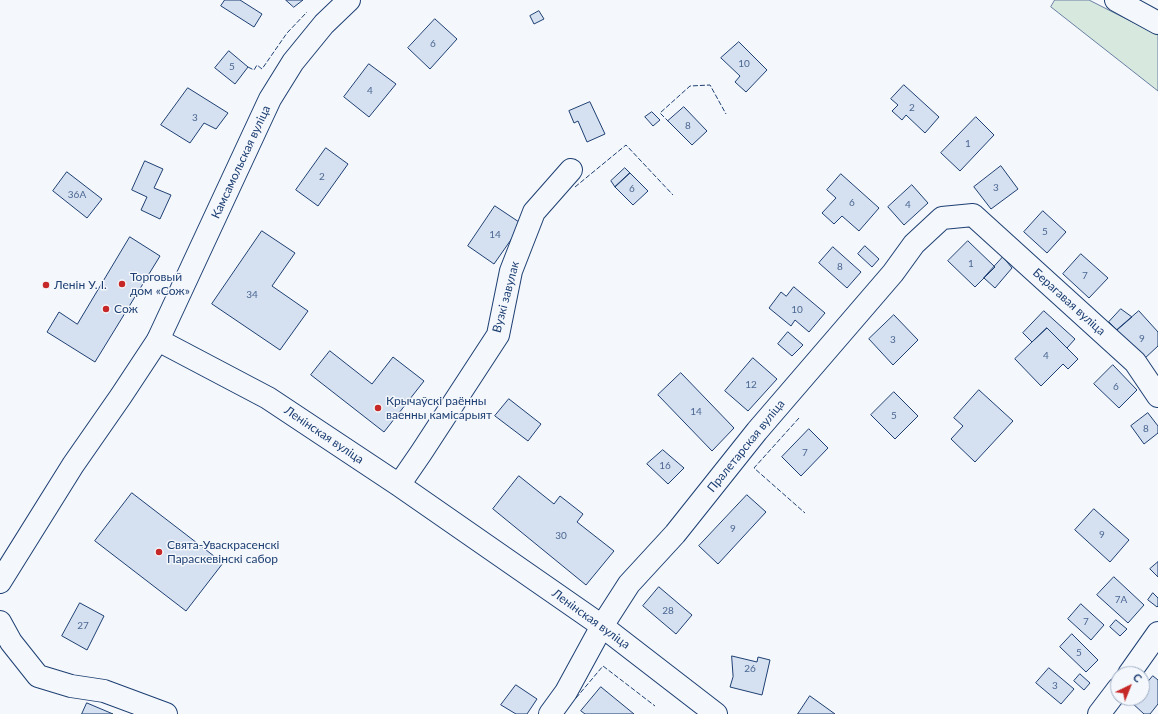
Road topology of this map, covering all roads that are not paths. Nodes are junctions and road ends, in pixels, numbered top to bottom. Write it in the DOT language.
graph roads {
  1 [pos="349,0"];
  2 [pos="1116,0"];
  3 [pos="1158,23"];
  4 [pos="571,170"];
  5 [pos="973,215"];
  6 [pos="158,340"];
  7 [pos="1158,396"];
  8 [pos="399,485"];
  9 [pos="0,582"];
  10 [pos="0,622"];
  11 [pos="602,626"];
  12 [pos="1158,633"];
  13 [pos="1134,666"];
  14 [pos="1110,700"];
  15 [pos="166,714"];
  16 [pos="550,714"];
  17 [pos="716,714"];
  18 [pos="1099,714"];
  1 -- 6 [label="street, Камсамольская вуліца"];
  2 -- 3 [label="street"];
  4 -- 8 [label="street, Вузкі завулак"];
  5 -- 7 [label="street, Берагавая вуліца"];
  5 -- 11 [label="street, Пралетарская вуліца"];
  6 -- 8 [label="street, Ленінская вуліца"];
  6 -- 9 [label="street"];
  8 -- 11 [label="street, Ленінская вуліца"];
  10 -- 15 [label="street"];
  11 -- 16 [label="street, Пралетарская вуліца"];
  11 -- 17 [label="street, Ленінская вуліца"];
  12 -- 13 [label="street"];
  14 -- 18 [label="street"];
}
